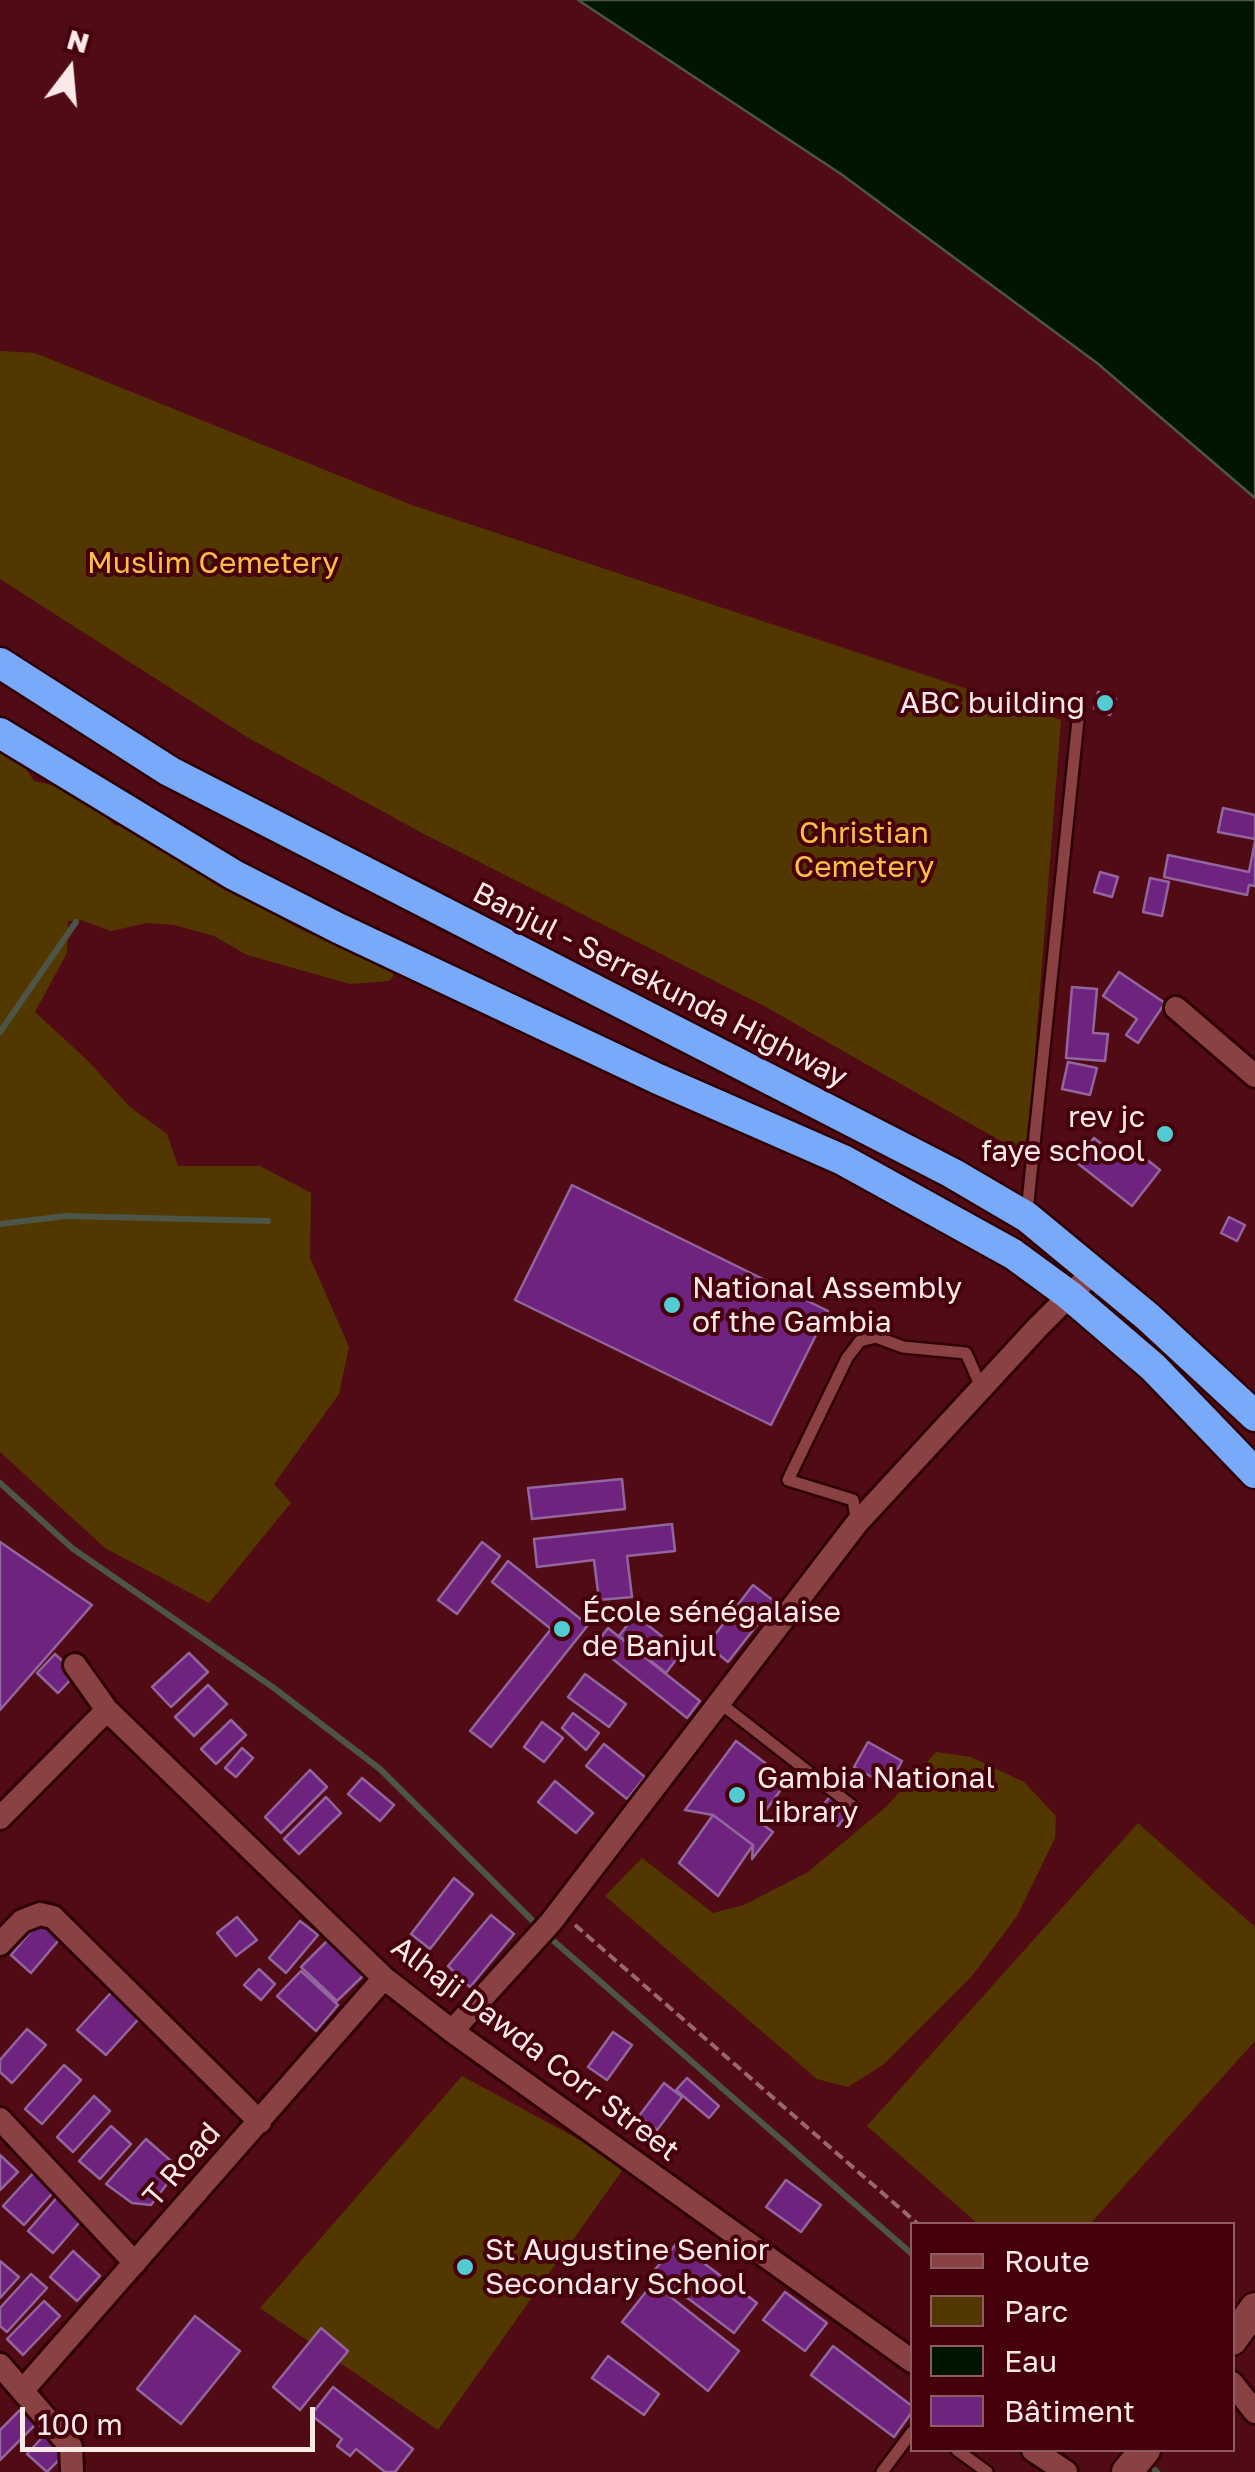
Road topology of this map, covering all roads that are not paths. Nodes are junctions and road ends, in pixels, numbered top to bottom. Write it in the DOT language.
graph roads {
  1 [pos="0,662"];
  2 [pos="1078,720"];
  3 [pos="0,733"];
  4 [pos="1176,1008"];
  5 [pos="674,1030"];
  6 [pos="1255,1076"];
  7 [pos="658,1079"];
  8 [pos="1027,1217"];
  9 [pos="1094,1271"];
  10 [pos="1069,1295"];
  11 [pos="982,1388"];
  12 [pos="1255,1416"];
  13 [pos="1255,1473"];
  14 [pos="857,1523"];
  15 [pos="75,1666"];
  16 [pos="720,1702"];
  17 [pos="107,1710"];
  18 [pos="851,1805"];
  19 [pos="0,1818"];
  20 [pos="0,1944"];
  21 [pos="384,1978"];
  22 [pos="452,2031"];
  23 [pos="0,2119"];
  24 [pos="260,2122"];
  25 [pos="135,2263"];
  26 [pos="1255,2308"];
  27 [pos="1235,2336"];
  28 [pos="910,2360"];
  29 [pos="0,2366"];
  30 [pos="1235,2388"];
  31 [pos="24,2390"];
  32 [pos="1255,2412"];
  33 [pos="910,2435"];
  34 [pos="960,2452"];
  35 [pos="1035,2452"];
  36 [pos="72,2472"];
  37 [pos="882,2472"];
  38 [pos="988,2472"];
  39 [pos="1066,2472"];
  1 -- 5 [label="highway, Banjul - Serrekunda Highway"];
  2 -- 8 [label="lane"];
  3 -- 7 [label="highway"];
  4 -- 6 [label="street"];
  5 -- 7 [label="highway"];
  5 -- 8 [label="highway, Banjul - Serrekunda Highway"];
  7 -- 10 [label="highway"];
  8 -- 9 [label="highway, Banjul - Serrekunda Highway"];
  9 -- 10 [label="street"];
  9 -- 12 [label="highway, Banjul - Serrekunda Highway"];
  10 -- 11 [label="street"];
  10 -- 13 [label="highway"];
  11 -- 14 [label="street"];
  11 -- 14 [label="lane"];
  14 -- 16 [label="street"];
  15 -- 17 [label="street, Alhaji Dawda Corr Street"];
  16 -- 18 [label="lane"];
  16 -- 22 [label="street"];
  17 -- 19 [label="street"];
  17 -- 21 [label="street, Alhaji Dawda Corr Street"];
  20 -- 24 [label="street"];
  21 -- 22 [label="street, Alhaji Dawda Corr Street"];
  21 -- 24 [label="street, T Road"];
  22 -- 28 [label="street, Alhaji Dawda Corr Street"];
  23 -- 25 [label="street"];
  24 -- 25 [label="street, T Road"];
  25 -- 31 [label="street, T Road"];
  26 -- 27 [label="street"];
  29 -- 31 [label="street"];
  30 -- 32 [label="street"];
  31 -- 36 [label="street"];
  33 -- 37 [label="lane"];
  34 -- 38 [label="lane"];
  35 -- 39 [label="street"];
}
